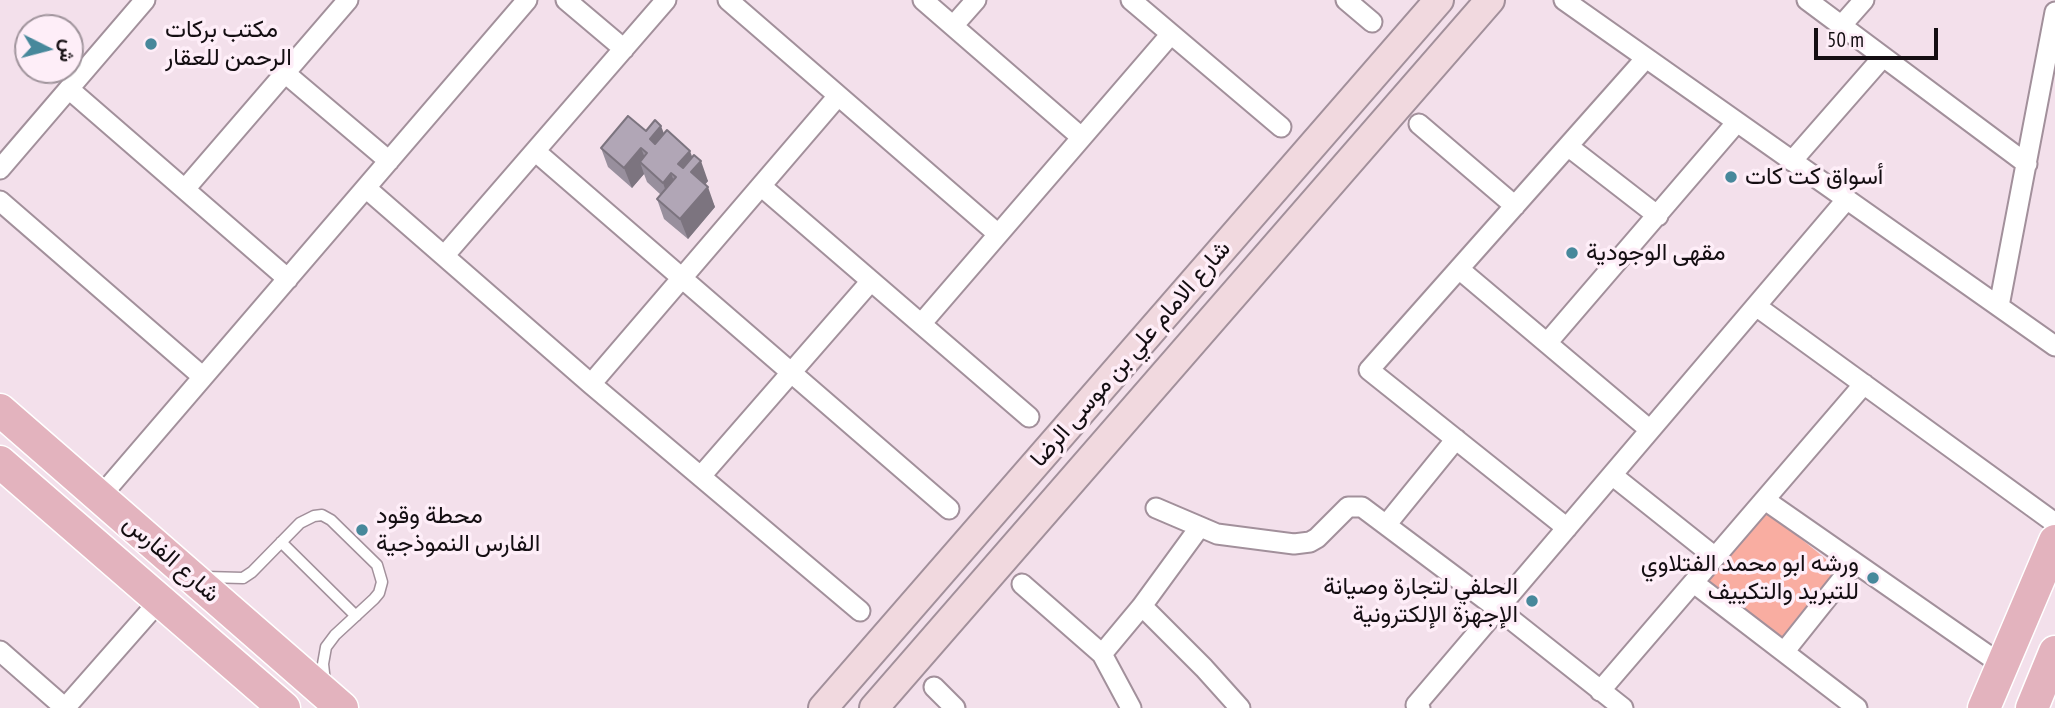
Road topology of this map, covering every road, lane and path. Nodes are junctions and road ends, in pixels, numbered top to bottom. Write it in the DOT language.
graph roads {
  1 [pos="145,0"];
  2 [pos="348,0"];
  3 [pos="527,0"];
  4 [pos="566,0"];
  5 [pos="666,0"];
  6 [pos="728,0"];
  7 [pos="923,0"];
  8 [pos="976,0"];
  9 [pos="1131,0"];
  10 [pos="1346,0"];
  11 [pos="1439,0"];
  12 [pos="1490,0"];
  13 [pos="1564,0"];
  14 [pos="1807,0"];
  15 [pos="1864,0"];
  16 [pos="2055,12"];
  17 [pos="1372,22"];
  18 [pos="953,26"];
  19 [pos="1841,26"];
  20 [pos="1171,34"];
  21 [pos="624,49"];
  22 [pos="1883,57"];
  23 [pos="1646,58"];
  24 [pos="285,73"];
  25 [pos="2050,74"];
  26 [pos="69,89"];
  27 [pos="838,96"];
  28 [pos="1737,122"];
  29 [pos="1419,124"];
  30 [pos="1281,127"];
  31 [pos="1081,137"];
  32 [pos="1569,147"];
  33 [pos="535,151"];
  34 [pos="388,161"];
  35 [pos="1793,161"];
  36 [pos="2027,164"];
  37 [pos="0,169"];
  38 [pos="761,186"];
  39 [pos="366,188"];
  40 [pos="185,189"];
  41 [pos="1847,199"];
  42 [pos="0,201"];
  43 [pos="1515,206"];
  44 [pos="1657,216"];
  45 [pos="998,234"];
  46 [pos="444,256"];
  47 [pos="1459,269"];
  48 [pos="682,278"];
  49 [pos="288,279"];
  50 [pos="871,281"];
  51 [pos="1756,306"];
  52 [pos="1999,306"];
  53 [pos="921,324"];
  54 [pos="1547,343"];
  55 [pos="2055,346"];
  56 [pos="791,373"];
  57 [pos="203,377"];
  58 [pos="591,384"];
  59 [pos="1864,384"];
  60 [pos="2,413"];
  61 [pos="1029,417"];
  62 [pos="1650,430"];
  63 [pos="1456,439"];
  64 [pos="0,462"];
  65 [pos="1612,475"];
  66 [pos="701,476"];
  67 [pos="100,497"];
  68 [pos="1765,500"];
  69 [pos="1156,508"];
  70 [pos="949,509"];
  71 [pos="2055,523"];
  72 [pos="1386,525"];
  73 [pos="1199,528"];
  74 [pos="1567,528"];
  75 [pos="2055,541"];
  76 [pos="281,542"];
  77 [pos="1715,557"];
  78 [pos="1855,563"];
  79 [pos="181,567"];
  80 [pos="1694,583"];
  81 [pos="1022,584"];
  82 [pos="159,600"];
  83 [pos="1142,606"];
  84 [pos="1498,609"];
  85 [pos="860,611"];
  86 [pos="356,615"];
  87 [pos="0,651"];
  88 [pos="1784,652"];
  89 [pos="2055,652"];
  90 [pos="1102,654"];
  91 [pos="2002,665"];
  92 [pos="934,687"];
  93 [pos="1600,691"];
  94 [pos="337,704"];
  95 [pos="65,708"];
  96 [pos="284,708"];
  97 [pos="823,708"];
  98 [pos="874,708"];
  99 [pos="955,708"];
  100 [pos="1130,708"];
  101 [pos="1240,708"];
  102 [pos="1420,708"];
  103 [pos="1622,708"];
  104 [pos="1857,708"];
  105 [pos="1984,708"];
  106 [pos="2033,708"];
  1 -- 26 [label="street"];
  2 -- 24 [label="street"];
  3 -- 34 [label="street"];
  4 -- 21 [label="street"];
  5 -- 21 [label="street"];
  6 -- 27 [label="street"];
  7 -- 18 [label="street"];
  8 -- 18 [label="street"];
  9 -- 20 [label="street"];
  10 -- 17 [label="street"];
  11 -- 97 [label="main road, شارع الامام علي بن موسى الرضا"];
  12 -- 98 [label="main road, شارع الامام علي بن موسى الرضا"];
  13 -- 23 [label="street"];
  14 -- 19 [label="street"];
  15 -- 19 [label="street"];
  16 -- 25 [label="street"];
  18 -- 31 [label="street"];
  19 -- 22 [label="street"];
  20 -- 30 [label="street"];
  20 -- 31 [label="street"];
  21 -- 33 [label="street"];
  22 -- 35 [label="street"];
  22 -- 36 [label="street"];
  23 -- 28 [label="street"];
  23 -- 32 [label="street"];
  24 -- 34 [label="street"];
  24 -- 40 [label="street"];
  25 -- 36 [label="street"];
  26 -- 37 [label="street"];
  26 -- 40 [label="street"];
  27 -- 38 [label="street"];
  27 -- 45 [label="street"];
  28 -- 35 [label="street"];
  28 -- 44 [label="street"];
  29 -- 43 [label="street"];
  31 -- 45 [label="street"];
  32 -- 43 [label="street"];
  32 -- 44 [label="street"];
  33 -- 46 [label="street"];
  33 -- 48 [label="street"];
  34 -- 39 [label="street"];
  35 -- 41 [label="street"];
  36 -- 52 [label="street"];
  38 -- 48 [label="street"];
  38 -- 50 [label="street"];
  39 -- 46 [label="street"];
  39 -- 49 [label="street"];
  40 -- 49 [label="street"];
  41 -- 51 [label="street"];
  41 -- 52 [label="street"];
  42 -- 57 [label="street"];
  43 -- 47 [label="street"];
  44 -- 54 [label="street"];
  45 -- 53 [label="street"];
  46 -- 58 [label="street"];
  47 -- 54 [label="street"];
  47 -- 63 [label="street"];
  48 -- 56 [label="street"];
  48 -- 58 [label="street"];
  49 -- 57 [label="street"];
  50 -- 53 [label="street"];
  50 -- 56 [label="street"];
  51 -- 59 [label="street"];
  51 -- 62 [label="street"];
  52 -- 55 [label="street"];
  53 -- 61 [label="street"];
  54 -- 62 [label="street"];
  56 -- 66 [label="street"];
  56 -- 70 [label="street"];
  57 -- 67 [label="street"];
  58 -- 66 [label="street"];
  59 -- 68 [label="street"];
  59 -- 71 [label="street"];
  60 -- 67 [label="main road, شارع الفارس"];
  62 -- 65 [label="street"];
  63 -- 72 [label="street"];
  63 -- 74 [label="street"];
  64 -- 82 [label="main road, شارع الفارس"];
  65 -- 74 [label="street"];
  65 -- 77 [label="street"];
  66 -- 85 [label="street"];
  67 -- 79 [label="main road, شارع الفارس"];
  68 -- 77 [label="street"];
  68 -- 78 [label="street"];
  69 -- 73 [label="street"];
  72 -- 73 [label="street"];
  72 -- 84 [label="street"];
  73 -- 83 [label="street"];
  74 -- 84 [label="street"];
  75 -- 91 [label="main road"];
  76 -- 79 [label="lane"];
  76 -- 86 [label="lane"];
  76 -- 86 [label="lane"];
  77 -- 80 [label="street"];
  78 -- 88 [label="street"];
  78 -- 91 [label="street"];
  79 -- 94 [label="main road, شارع الفارس"];
  80 -- 88 [label="street"];
  80 -- 93 [label="street"];
  81 -- 90 [label="street"];
  82 -- 95 [label="street"];
  82 -- 96 [label="main road, شارع الفارس"];
  83 -- 90 [label="street"];
  83 -- 101 [label="street"];
  84 -- 93 [label="street"];
  84 -- 102 [label="street"];
  86 -- 94 [label="lane"];
  87 -- 95 [label="street"];
  88 -- 104 [label="street"];
  89 -- 106 [label="main road"];
  90 -- 100 [label="street"];
  91 -- 105 [label="main road"];
  92 -- 99 [label="street"];
  93 -- 103 [label="street"];
}
